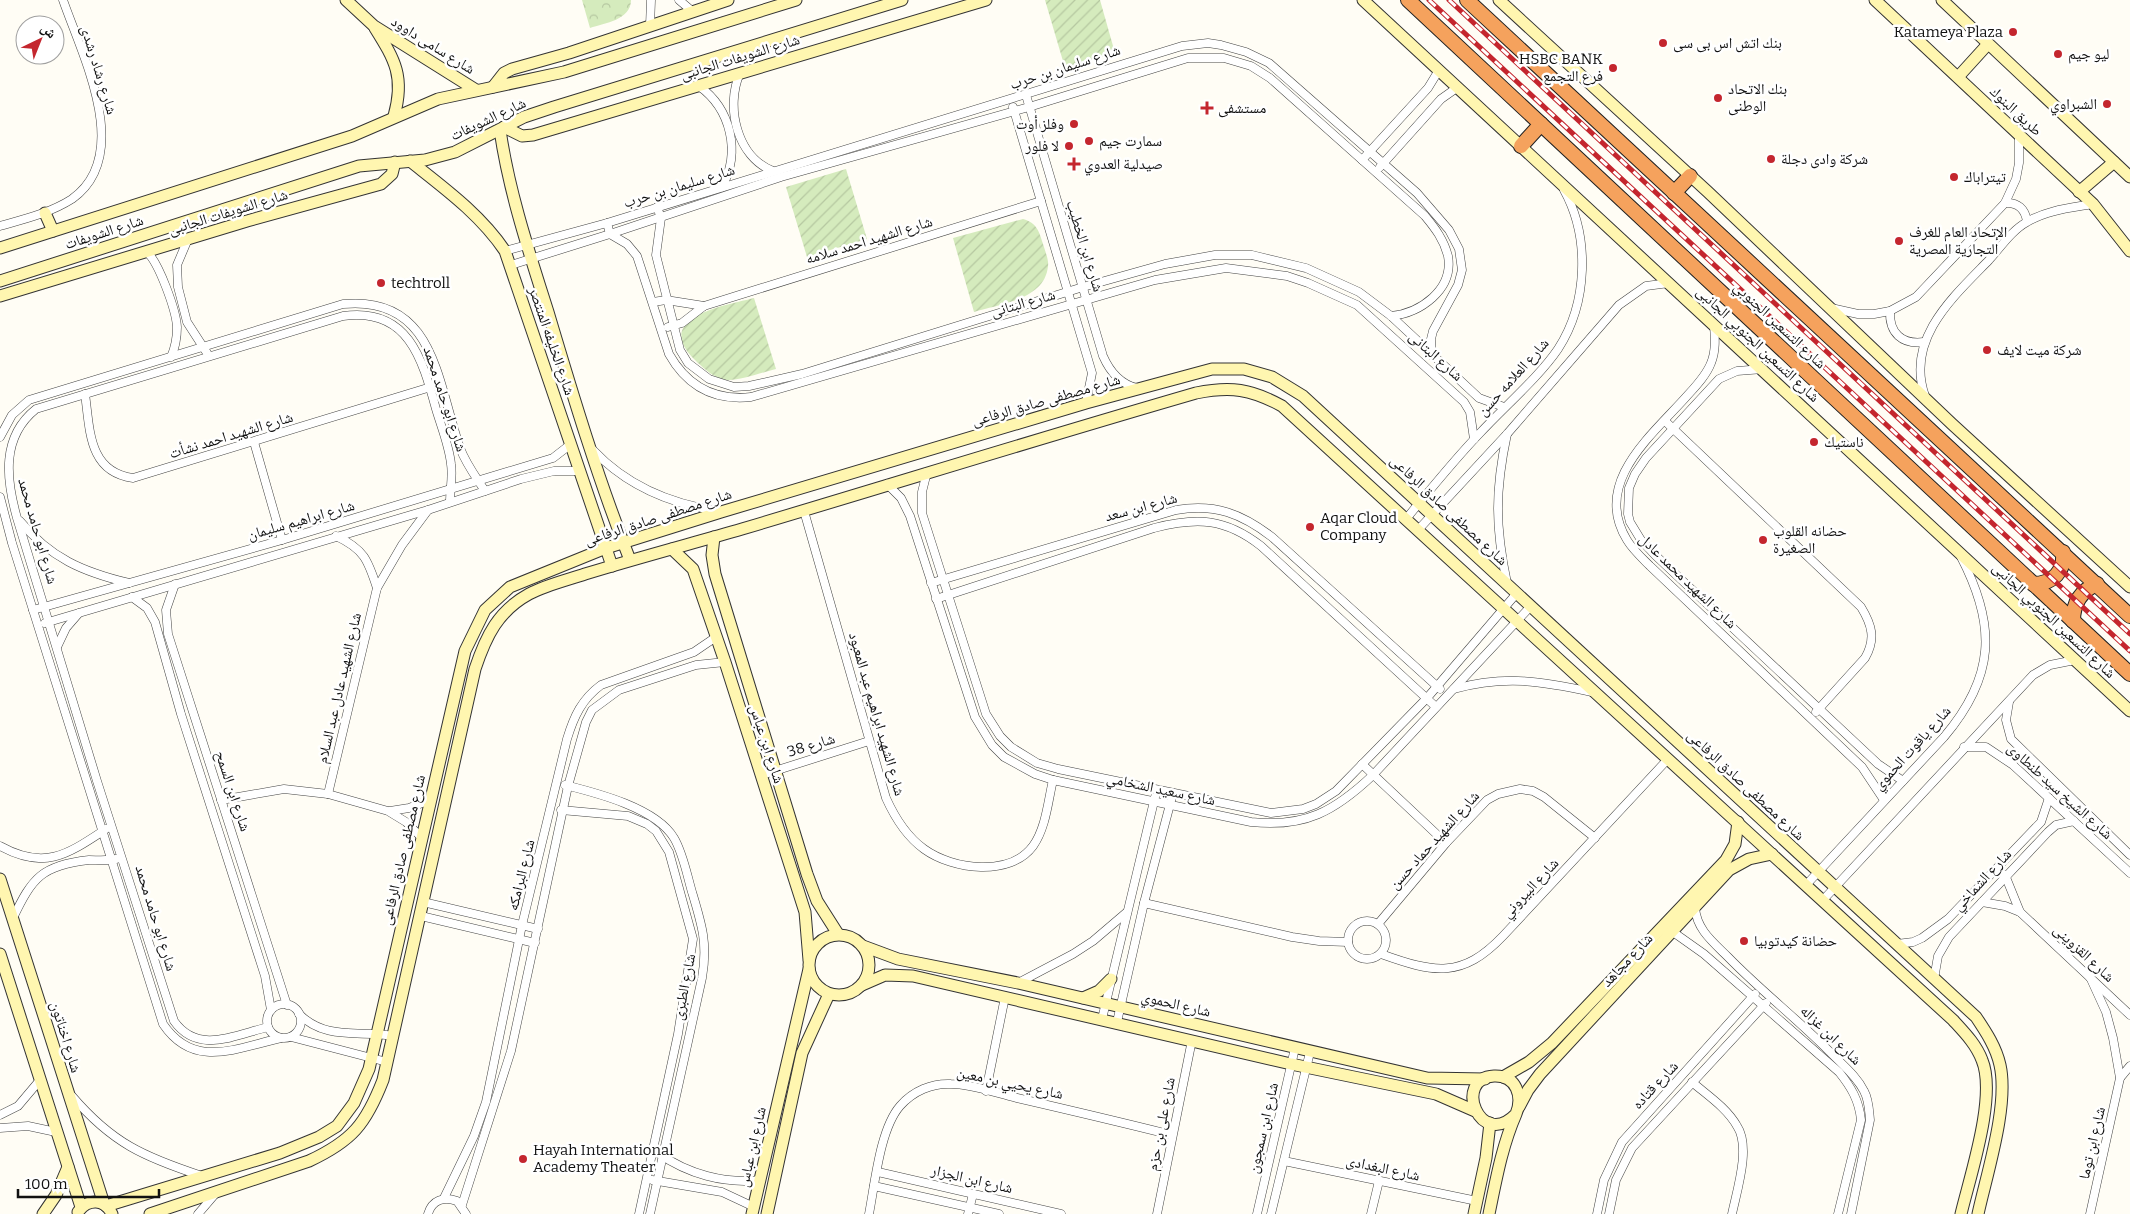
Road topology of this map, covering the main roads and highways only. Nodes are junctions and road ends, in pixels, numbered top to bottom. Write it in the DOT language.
graph roads {
  1 [pos="1408,0"];
  2 [pos="1467,0"];
  3 [pos="1541,124"];
  4 [pos="1521,146"];
  5 [pos="1690,176"];
  6 [pos="1674,193"];
  7 [pos="2063,552"];
  8 [pos="2033,584"];
  9 [pos="2097,584"];
  10 [pos="2130,616"];
  11 [pos="2074,621"];
  12 [pos="2130,674"];
  1 -- 3 [label="highway, شارع التسعين الجنوبي"];
  2 -- 6 [label="highway, شارع التسعين الجنوبي"];
  3 -- 4 [label="highway"];
  3 -- 8 [label="highway, شارع التسعين الجنوبي"];
  5 -- 6 [label="highway"];
  6 -- 7 [label="highway, شارع التسعين الجنوبي"];
  7 -- 8 [label="highway"];
  7 -- 9 [label="highway, شارع التسعين الجنوبي"];
  8 -- 11 [label="highway, شارع التسعين الجنوبي"];
  9 -- 10 [label="highway, شارع التسعين الجنوبي"];
  9 -- 11 [label="highway"];
  11 -- 12 [label="highway, شارع التسعين الجنوبي"];
}
